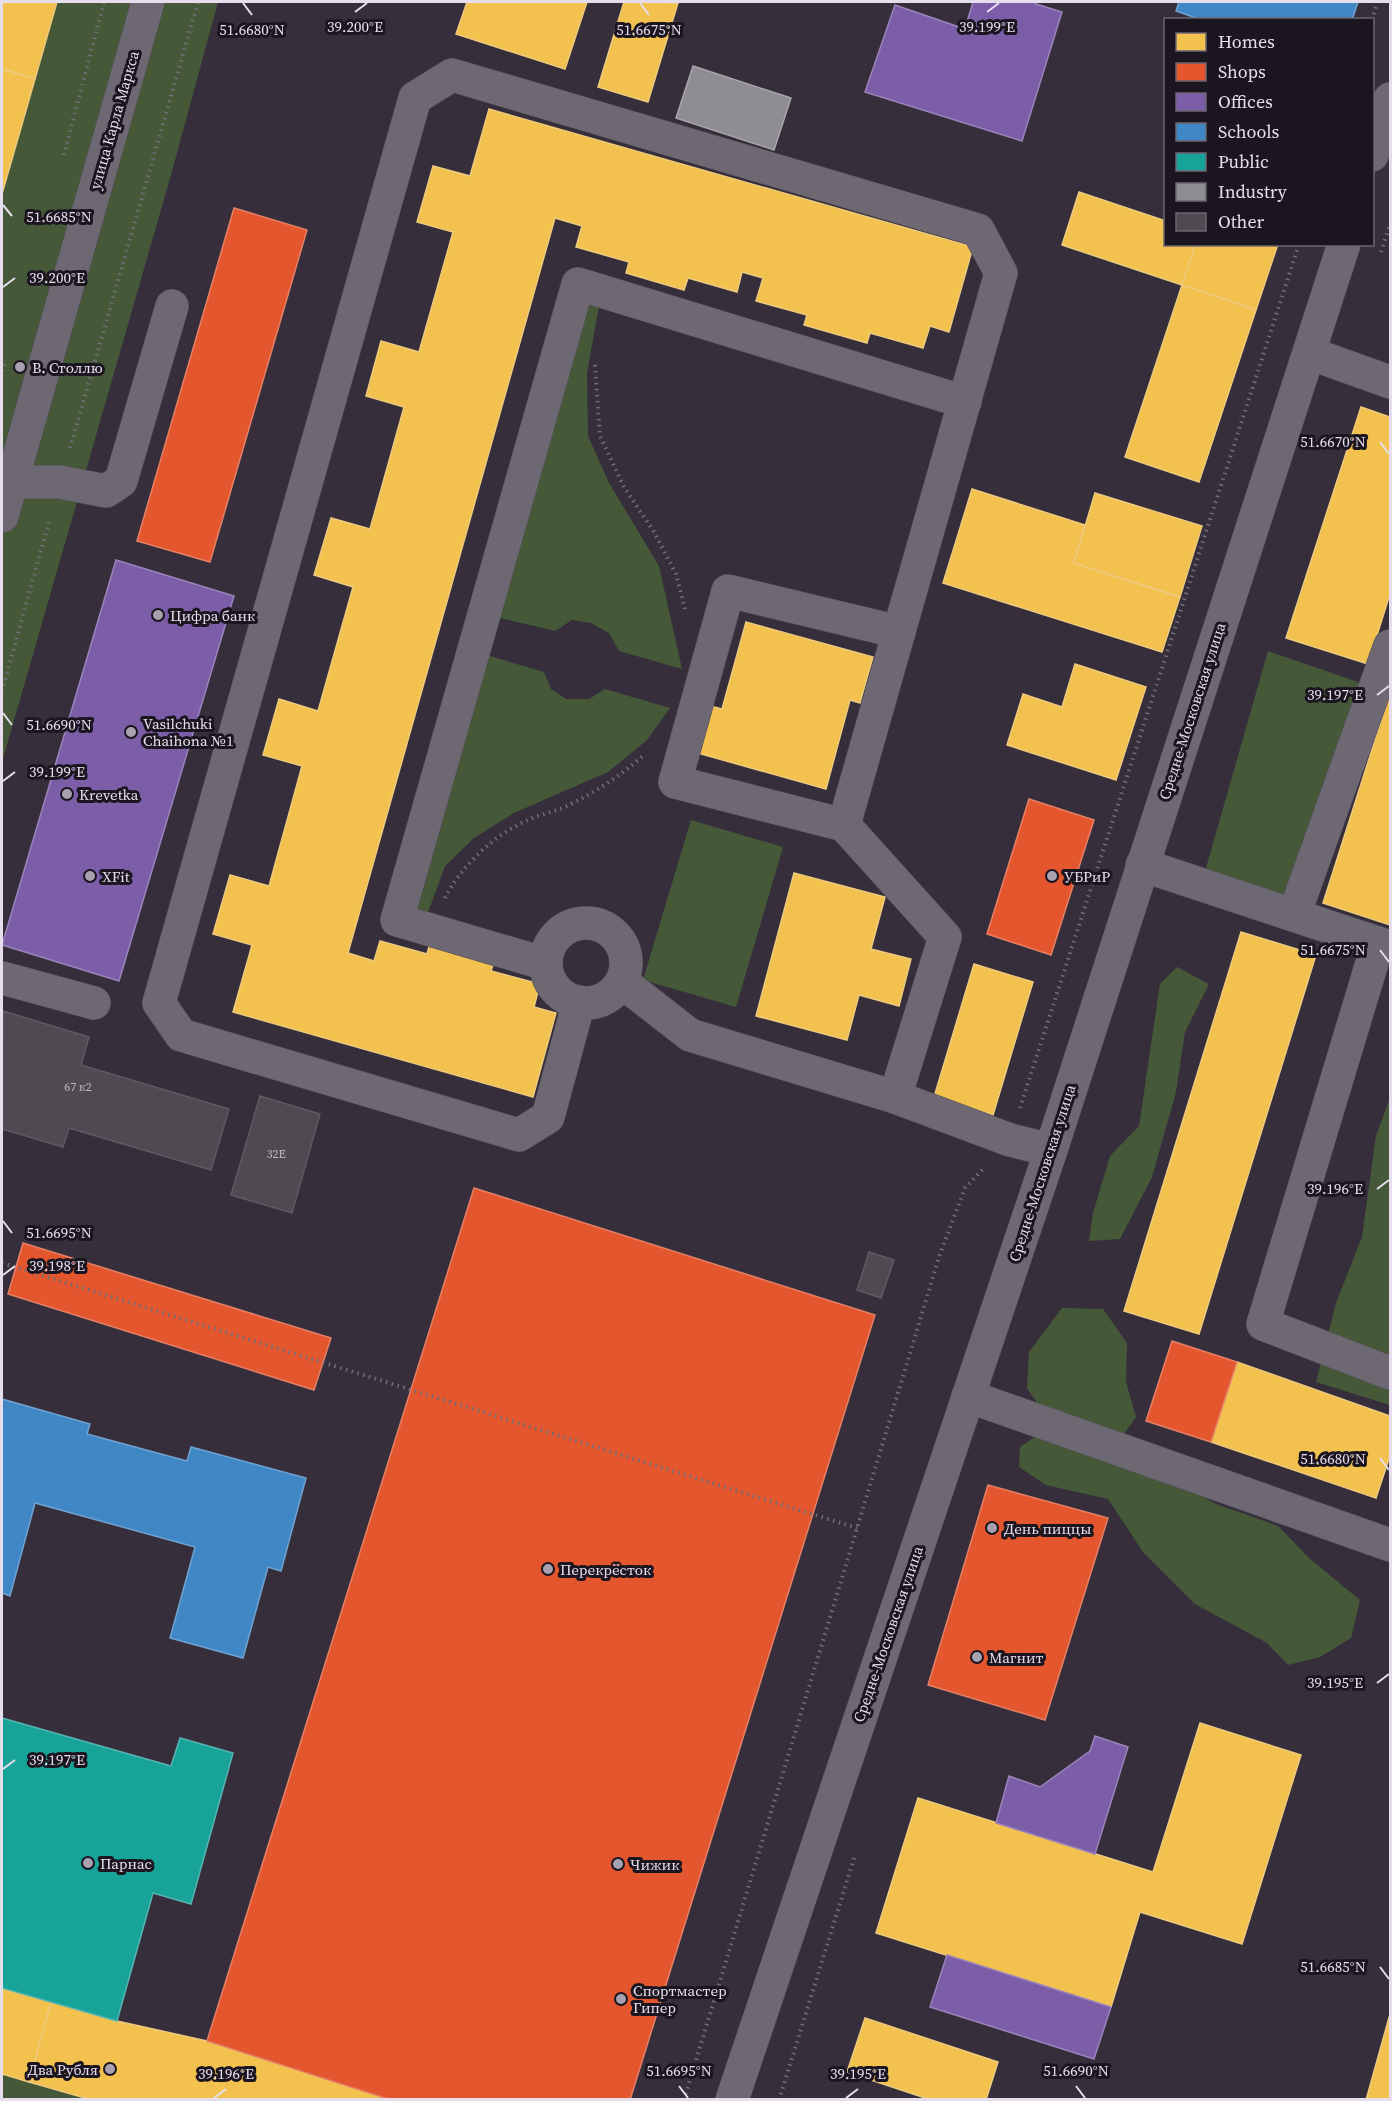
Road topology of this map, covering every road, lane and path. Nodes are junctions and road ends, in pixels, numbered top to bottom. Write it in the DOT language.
graph roads {
  1 [pos="148,2"];
  2 [pos="198,2"];
  3 [pos="1377,2"];
  4 [pos="1373,18"];
  5 [pos="1390,99"];
  6 [pos="1374,149"];
  7 [pos="1298,246"];
  8 [pos="1343,246"];
  9 [pos="172,306"];
  10 [pos="1308,353"];
  11 [pos="596,357"];
  12 [pos="8,358"];
  13 [pos="2,360"];
  14 [pos="1390,382"];
  15 [pos="965,402"];
  16 [pos="2,438"];
  17 [pos="60,482"];
  18 [pos="6,492"];
  19 [pos="2,516"];
  20 [pos="687,617"];
  21 [pos="899,632"];
  22 [pos="1390,646"];
  23 [pos="2,691"];
  24 [pos="650,750"];
  25 [pos="844,825"];
  26 [pos="1142,865"];
  27 [pos="1294,915"];
  28 [pos="428,929"];
  29 [pos="1384,945"];
  30 [pos="546,964"];
  31 [pos="2,978"];
  32 [pos="622,982"];
  33 [pos="579,1002"];
  34 [pos="94,1003"];
  35 [pos="895,1097"];
  36 [pos="1010,1140"];
  37 [pos="1050,1150"];
  38 [pos="2,1263"];
  39 [pos="1390,1373"];
  40 [pos="968,1396"];
  41 [pos="857,1528"];
  42 [pos="1390,1545"];
  43 [pos="684,2100"];
  44 [pos="732,2100"];
  1 -- 18 [label="street, улица Карла Маркса"];
  2 -- 17 [label="path"];
  3 -- 4 [label="path"];
  5 -- 6 [label="street"];
  7 -- 36 [label="path"];
  8 -- 10 [label="street, Средне-Московская улица"];
  9 -- 17 [label="street"];
  10 -- 14 [label="street"];
  10 -- 26 [label="street, Средне-Московская улица"];
  11 -- 20 [label="path"];
  12 -- 13 [label="path"];
  15 -- 21 [label="street"];
  15 -- 28 [label="street"];
  15 -- 33 [label="street"];
  16 -- 18 [label="street"];
  17 -- 18 [label="street"];
  17 -- 23 [label="path"];
  18 -- 19 [label="street, улица Карла Маркса"];
  21 -- 25 [label="street"];
  21 -- 25 [label="street"];
  22 -- 27 [label="street"];
  24 -- 28 [label="path"];
  25 -- 35 [label="street"];
  26 -- 27 [label="street"];
  26 -- 37 [label="street, Средне-Московская улица"];
  27 -- 29 [label="street"];
  28 -- 30 [label="street"];
  29 -- 39 [label="street"];
  30 -- 32 [label="street"];
  30 -- 33 [label="street"];
  31 -- 34 [label="street"];
  32 -- 33 [label="street"];
  32 -- 35 [label="street"];
  35 -- 36 [label="street"];
  36 -- 37 [label="street"];
  36 -- 41 [label="path"];
  37 -- 40 [label="street, Средне-Московская улица"];
  38 -- 41 [label="path"];
  40 -- 42 [label="street"];
  40 -- 44 [label="street, Средне-Московская улица"];
  41 -- 43 [label="path"];
}
